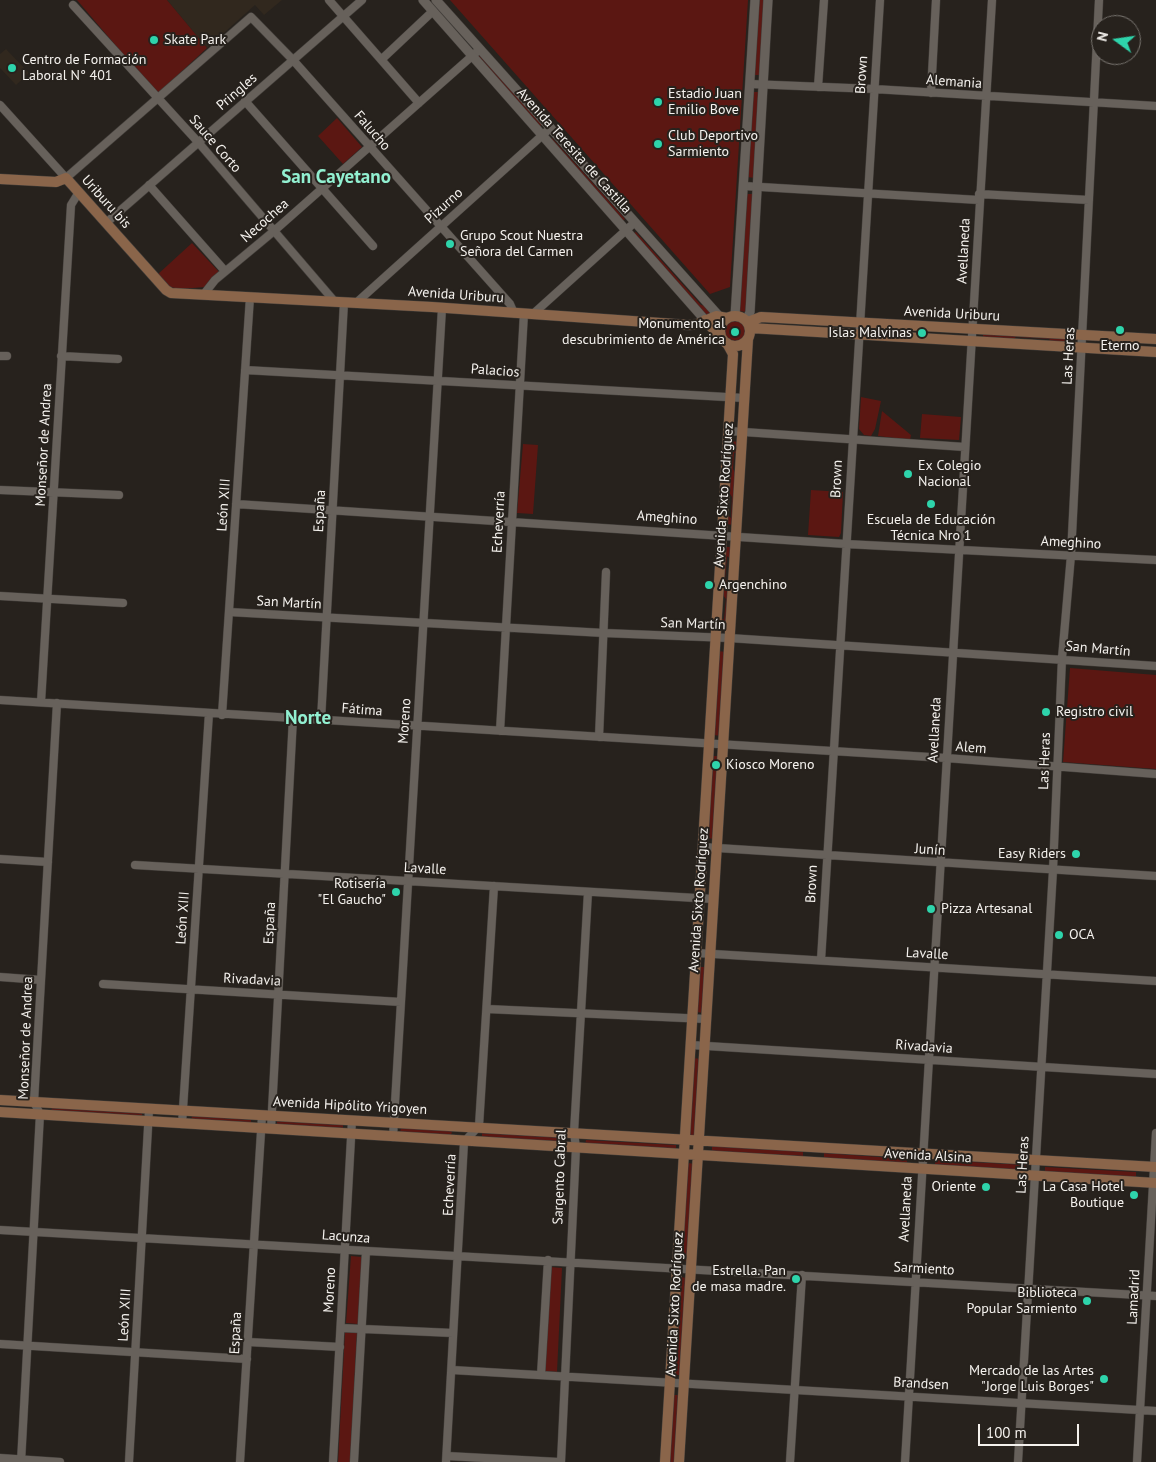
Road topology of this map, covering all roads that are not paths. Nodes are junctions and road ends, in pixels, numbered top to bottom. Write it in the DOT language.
graph roads {
  1 [pos="329,0"];
  2 [pos="362,0"];
  3 [pos="423,0"];
  4 [pos="436,0"];
  5 [pos="755,0"];
  6 [pos="768,0"];
  7 [pos="824,0"];
  8 [pos="880,0"];
  9 [pos="936,0"];
  10 [pos="992,0"];
  11 [pos="1099,0"];
  12 [pos="73,5"];
  13 [pos="433,11"];
  14 [pos="343,16"];
  15 [pos="480,49"];
  16 [pos="472,57"];
  17 [pos="382,59"];
  18 [pos="293,60"];
  19 [pos="750,84"];
  20 [pos="763,85"];
  21 [pos="818,87"];
  22 [pos="874,89"];
  23 [pos="931,93"];
  24 [pos="986,96"];
  25 [pos="157,99"];
  26 [pos="245,101"];
  27 [pos="419,103"];
  28 [pos="1094,103"];
  29 [pos="0,105"];
  30 [pos="1156,106"];
  31 [pos="550,128"];
  32 [pos="542,136"];
  33 [pos="198,142"];
  34 [pos="370,147"];
  35 [pos="66,178"];
  36 [pos="0,179"];
  37 [pos="149,185"];
  38 [pos="744,186"];
  39 [pos="756,186"];
  40 [pos="321,188"];
  41 [pos="79,192"];
  42 [pos="868,192"];
  43 [pos="979,197"];
  44 [pos="1089,200"];
  45 [pos="106,223"];
  46 [pos="634,223"];
  47 [pos="440,227"];
  48 [pos="625,230"];
  49 [pos="274,231"];
  50 [pos="373,246"];
  51 [pos="226,271"];
  52 [pos="204,294"];
  53 [pos="250,297"];
  54 [pos="339,302"];
  55 [pos="356,302"];
  56 [pos="442,308"];
  57 [pos="524,313"];
  58 [pos="727,317"];
  59 [pos="705,320"];
  60 [pos="860,323"];
  61 [pos="748,327"];
  62 [pos="972,329"];
  63 [pos="860,335"];
  64 [pos="1083,335"];
  65 [pos="1156,339"];
  66 [pos="726,342"];
  67 [pos="972,343"];
  68 [pos="1082,348"];
  69 [pos="1156,352"];
  70 [pos="61,356"];
  71 [pos="118,359"];
  72 [pos="245,370"];
  73 [pos="340,375"];
  74 [pos="438,380"];
  75 [pos="518,385"];
  76 [pos="730,397"];
  77 [pos="744,398"];
  78 [pos="729,432"];
  79 [pos="742,433"];
  80 [pos="851,439"];
  81 [pos="965,447"];
  82 [pos="0,490"];
  83 [pos="54,492"];
  84 [pos="119,495"];
  85 [pos="236,504"];
  86 [pos="333,510"];
  87 [pos="430,516"];
  88 [pos="511,520"];
  89 [pos="722,534"];
  90 [pos="736,535"];
  91 [pos="846,544"];
  92 [pos="958,550"];
  93 [pos="1071,555"];
  94 [pos="1156,560"];
  95 [pos="606,572"];
  96 [pos="0,596"];
  97 [pos="47,599"];
  98 [pos="123,603"];
  99 [pos="229,612"];
  100 [pos="326,617"];
  101 [pos="424,623"];
  102 [pos="506,628"];
  103 [pos="604,633"];
  104 [pos="714,638"];
  105 [pos="729,638"];
  106 [pos="840,646"];
  107 [pos="952,652"];
  108 [pos="1062,658"];
  109 [pos="1156,666"];
  110 [pos="0,700"];
  111 [pos="41,702"];
  112 [pos="57,703"];
  113 [pos="209,713"];
  114 [pos="222,715"];
  115 [pos="293,718"];
  116 [pos="321,720"];
  117 [pos="417,726"];
  118 [pos="500,731"];
  119 [pos="599,737"];
  120 [pos="708,744"];
  121 [pos="723,745"];
  122 [pos="832,751"];
  123 [pos="946,758"];
  124 [pos="1058,768"];
  125 [pos="1156,774"];
  126 [pos="702,847"];
  127 [pos="716,847"];
  128 [pos="826,854"];
  129 [pos="0,859"];
  130 [pos="48,862"];
  131 [pos="939,863"];
  132 [pos="135,865"];
  133 [pos="199,868"];
  134 [pos="1054,870"];
  135 [pos="285,873"];
  136 [pos="1156,876"];
  137 [pos="407,881"];
  138 [pos="494,886"];
  139 [pos="588,892"];
  140 [pos="713,898"];
  141 [pos="699,899"];
  142 [pos="696,953"];
  143 [pos="710,954"];
  144 [pos="821,960"];
  145 [pos="934,967"];
  146 [pos="1046,973"];
  147 [pos="0,977"];
  148 [pos="41,980"];
  149 [pos="1156,981"];
  150 [pos="103,984"];
  151 [pos="191,990"];
  152 [pos="278,994"];
  153 [pos="400,1002"];
  154 [pos="487,1009"];
  155 [pos="582,1012"];
  156 [pos="692,1019"];
  157 [pos="706,1019"];
  158 [pos="691,1045"];
  159 [pos="704,1045"];
  160 [pos="927,1060"];
  161 [pos="1041,1066"];
  162 [pos="1156,1074"];
  163 [pos="0,1100"];
  164 [pos="34,1102"];
  165 [pos="149,1110"];
  166 [pos="0,1112"];
  167 [pos="183,1112"];
  168 [pos="40,1114"];
  169 [pos="266,1116"];
  170 [pos="352,1120"];
  171 [pos="148,1122"];
  172 [pos="394,1122"];
  173 [pos="182,1124"];
  174 [pos="479,1126"];
  175 [pos="266,1129"];
  176 [pos="574,1132"];
  177 [pos="1156,1133"];
  178 [pos="351,1134"];
  179 [pos="393,1137"];
  180 [pos="684,1140"];
  181 [pos="699,1141"];
  182 [pos="464,1142"];
  183 [pos="576,1148"];
  184 [pos="815,1148"];
  185 [pos="922,1155"];
  186 [pos="684,1156"];
  187 [pos="698,1156"];
  188 [pos="1036,1161"];
  189 [pos="814,1163"];
  190 [pos="1155,1167"];
  191 [pos="921,1170"];
  192 [pos="1035,1176"];
  193 [pos="1154,1183"];
  194 [pos="0,1230"];
  195 [pos="35,1232"];
  196 [pos="142,1238"];
  197 [pos="254,1244"];
  198 [pos="345,1249"];
  199 [pos="366,1251"];
  200 [pos="458,1255"];
  201 [pos="548,1260"];
  202 [pos="570,1261"];
  203 [pos="677,1268"];
  204 [pos="691,1269"];
  205 [pos="802,1275"];
  206 [pos="915,1281"];
  207 [pos="1029,1288"];
  208 [pos="1147,1295"];
  209 [pos="1156,1296"];
  210 [pos="341,1328"];
  211 [pos="361,1329"];
  212 [pos="453,1333"];
  213 [pos="248,1342"];
  214 [pos="0,1344"];
  215 [pos="28,1346"];
  216 [pos="340,1347"];
  217 [pos="135,1353"];
  218 [pos="247,1359"];
  219 [pos="452,1370"];
  220 [pos="541,1375"];
  221 [pos="565,1376"];
  222 [pos="671,1382"];
  223 [pos="684,1383"];
  224 [pos="796,1390"];
  225 [pos="908,1396"];
  226 [pos="1022,1403"];
  227 [pos="1140,1410"];
  228 [pos="1156,1411"];
  229 [pos="0,1458"];
  230 [pos="447,1459"];
  231 [pos="21,1461"];
  232 [pos="60,1462"];
  233 [pos="129,1462"];
  234 [pos="240,1462"];
  235 [pos="334,1462"];
  236 [pos="354,1462"];
  237 [pos="560,1462"];
  238 [pos="665,1462"];
  239 [pos="679,1462"];
  240 [pos="790,1462"];
  241 [pos="904,1462"];
  242 [pos="1018,1462"];
  243 [pos="1137,1462"];
  1 -- 14 [label="street"];
  2 -- 14 [label="street, Pringles"];
  3 -- 13 [label="street, Avenida Teresita de Castilla"];
  4 -- 15 [label="street, Avenida Teresita de Castilla"];
  5 -- 19 [label="street"];
  6 -- 20 [label="street, Avenida Sixto Rodríguez"];
  7 -- 21 [label="street"];
  8 -- 22 [label="street, Brown"];
  9 -- 23 [label="street"];
  10 -- 24 [label="street, Avellaneda"];
  11 -- 28 [label="street, Las Heras"];
  12 -- 25 [label="street, Sauce Corto"];
  13 -- 16 [label="street, Avenida Teresita de Castilla"];
  13 -- 17 [label="street"];
  14 -- 17 [label="street"];
  14 -- 18 [label="street, Pringles"];
  15 -- 16 [label="street, Necochea"];
  15 -- 31 [label="street, Avenida Teresita de Castilla"];
  16 -- 27 [label="street, Necochea"];
  16 -- 32 [label="street, Avenida Teresita de Castilla"];
  17 -- 27 [label="street"];
  18 -- 25 [label="street, Falucho"];
  18 -- 26 [label="street, Pringles"];
  18 -- 34 [label="street, Falucho"];
  19 -- 20 [label="street, Alemania"];
  19 -- 38 [label="street"];
  20 -- 21 [label="street, Alemania"];
  20 -- 39 [label="street, Avenida Sixto Rodríguez"];
  21 -- 22 [label="street, Alemania"];
  22 -- 23 [label="street, Alemania"];
  22 -- 42 [label="street, Brown"];
  23 -- 24 [label="street, Alemania"];
  24 -- 28 [label="street, Alemania"];
  24 -- 43 [label="street, Avellaneda"];
  25 -- 33 [label="street, Sauce Corto"];
  25 -- 35 [label="street"];
  26 -- 33 [label="street, Pringles"];
  26 -- 40 [label="street"];
  27 -- 34 [label="street, Necochea"];
  28 -- 30 [label="street, Alemania"];
  28 -- 44 [label="street, Las Heras"];
  29 -- 35 [label="street, Uriburu bis"];
  31 -- 32 [label="street, Pizurno"];
  31 -- 46 [label="street, Avenida Teresita de Castilla"];
  32 -- 47 [label="street, Pizurno"];
  32 -- 48 [label="street, Avenida Teresita de Castilla"];
  33 -- 37 [label="street, Pringles"];
  33 -- 49 [label="street, Sauce Corto"];
  34 -- 40 [label="street, Necochea"];
  34 -- 47 [label="street, Falucho"];
  35 -- 36 [label="main road"];
  35 -- 41 [label="main road, Uriburu bis"];
  37 -- 45 [label="street, Pringles"];
  37 -- 51 [label="street"];
  38 -- 39 [label="street"];
  38 -- 58 [label="street"];
  39 -- 42 [label="street"];
  39 -- 61 [label="street, Avenida Sixto Rodríguez"];
  40 -- 49 [label="street, Necochea"];
  40 -- 50 [label="street"];
  41 -- 45 [label="main road, Uriburu bis"];
  41 -- 70 [label="street, Monseñor de Andrea"];
  42 -- 43 [label="street"];
  42 -- 60 [label="street, Brown"];
  43 -- 44 [label="street"];
  43 -- 62 [label="street, Avellaneda"];
  44 -- 64 [label="street, Las Heras"];
  45 -- 52 [label="main road, Uriburu bis"];
  46 -- 48 [label="street"];
  46 -- 58 [label="street, Avenida Teresita de Castilla"];
  47 -- 55 [label="street, Pizurno"];
  47 -- 57 [label="street, Falucho"];
  48 -- 57 [label="street"];
  48 -- 59 [label="street, Avenida Teresita de Castilla"];
  49 -- 51 [label="street, Necochea"];
  49 -- 54 [label="street, Sauce Corto"];
  51 -- 52 [label="street, Necochea"];
  52 -- 53 [label="main road, Avenida Uriburu"];
  53 -- 54 [label="main road, Avenida Uriburu"];
  53 -- 72 [label="street, León XIII"];
  54 -- 55 [label="main road, Avenida Uriburu"];
  54 -- 73 [label="street, España"];
  55 -- 56 [label="main road, Avenida Uriburu"];
  56 -- 57 [label="main road, Avenida Uriburu"];
  56 -- 74 [label="street, Moreno"];
  57 -- 59 [label="main road, Avenida Uriburu"];
  57 -- 75 [label="street, Echeverría"];
  58 -- 59 [label="main road"];
  58 -- 61 [label="main road"];
  58 -- 66 [label="main road"];
  59 -- 66 [label="main road, Avenida Teresita de Castilla"];
  60 -- 61 [label="main road, Avenida Uriburu"];
  60 -- 62 [label="main road, Avenida Uriburu"];
  60 -- 63 [label="street, Brown"];
  61 -- 63 [label="main road, Avenida Uriburu"];
  61 -- 66 [label="main road"];
  61 -- 77 [label="main road, Avenida Sixto Rodríguez"];
  62 -- 64 [label="main road, Avenida Uriburu"];
  62 -- 67 [label="street, Avellaneda"];
  63 -- 67 [label="main road, Avenida Uriburu"];
  63 -- 80 [label="street, Brown"];
  64 -- 65 [label="main road, Avenida Uriburu"];
  64 -- 68 [label="street, Las Heras"];
  66 -- 76 [label="main road, Avenida Sixto Rodríguez"];
  67 -- 68 [label="main road, Avenida Uriburu"];
  67 -- 81 [label="street, Avellaneda"];
  68 -- 69 [label="main road, Avenida Uriburu"];
  68 -- 93 [label="street, Las Heras"];
  70 -- 71 [label="street"];
  70 -- 83 [label="street, Monseñor de Andrea"];
  72 -- 73 [label="street, Palacios"];
  72 -- 85 [label="street, León XIII"];
  73 -- 74 [label="street, Palacios"];
  73 -- 86 [label="street, España"];
  74 -- 75 [label="street, Palacios"];
  74 -- 87 [label="street, Moreno"];
  75 -- 76 [label="street, Palacios"];
  75 -- 88 [label="street, Echeverría"];
  76 -- 77 [label="street, Palacios"];
  76 -- 78 [label="main road, Avenida Sixto Rodríguez"];
  77 -- 79 [label="main road, Avenida Sixto Rodríguez"];
  78 -- 79 [label="street"];
  78 -- 89 [label="main road, Avenida Sixto Rodríguez"];
  79 -- 80 [label="street"];
  79 -- 90 [label="main road, Avenida Sixto Rodríguez"];
  80 -- 81 [label="street"];
  80 -- 91 [label="street, Brown"];
  81 -- 92 [label="street, Avellaneda"];
  82 -- 83 [label="street"];
  83 -- 84 [label="street"];
  83 -- 97 [label="street, Monseñor de Andrea"];
  85 -- 86 [label="street, Ameghino"];
  85 -- 99 [label="street, León XIII"];
  86 -- 87 [label="street, Ameghino"];
  86 -- 100 [label="street, España"];
  87 -- 88 [label="street, Ameghino"];
  87 -- 101 [label="street, Moreno"];
  88 -- 89 [label="street, Ameghino"];
  88 -- 102 [label="street, Echeverría"];
  89 -- 90 [label="street, Ameghino"];
  89 -- 104 [label="main road, Avenida Sixto Rodríguez"];
  90 -- 91 [label="street, Ameghino"];
  90 -- 105 [label="main road, Avenida Sixto Rodríguez"];
  91 -- 92 [label="street, Ameghino"];
  91 -- 106 [label="street, Brown"];
  92 -- 93 [label="street, Ameghino"];
  92 -- 107 [label="street, Avellaneda"];
  93 -- 94 [label="street, Ameghino"];
  93 -- 108 [label="street, Las Heras"];
  95 -- 103 [label="street"];
  96 -- 97 [label="street"];
  97 -- 98 [label="street"];
  97 -- 111 [label="street, Monseñor de Andrea"];
  99 -- 100 [label="street, San Martín"];
  99 -- 114 [label="street, León XIII"];
  100 -- 101 [label="street, San Martín"];
  100 -- 116 [label="street, España"];
  101 -- 102 [label="street, San Martín"];
  101 -- 117 [label="street, Moreno"];
  102 -- 103 [label="street, San Martín"];
  102 -- 118 [label="street, Echeverría"];
  103 -- 104 [label="street, San Martín"];
  103 -- 119 [label="street"];
  104 -- 105 [label="street, San Martín"];
  104 -- 120 [label="main road, Avenida Sixto Rodríguez"];
  105 -- 106 [label="street, San Martín"];
  105 -- 121 [label="main road, Avenida Sixto Rodríguez"];
  106 -- 107 [label="street, San Martín"];
  106 -- 122 [label="street, Brown"];
  107 -- 108 [label="street, San Martín"];
  107 -- 123 [label="street, Avellaneda"];
  108 -- 109 [label="street, San Martín"];
  108 -- 124 [label="street, Las Heras"];
  110 -- 111 [label="street, Fátima"];
  111 -- 112 [label="street, Fátima"];
  112 -- 113 [label="street, Fátima"];
  112 -- 130 [label="street, Monseñor de Andrea"];
  113 -- 114 [label="street, Fátima"];
  113 -- 133 [label="street, León XIII"];
  114 -- 115 [label="street, Fátima"];
  115 -- 116 [label="street, Fátima"];
  115 -- 135 [label="street, España"];
  116 -- 117 [label="street, Fátima"];
  117 -- 118 [label="street, Fátima"];
  117 -- 137 [label="street, Moreno"];
  118 -- 119 [label="street, Fátima"];
  119 -- 120 [label="street, Fátima"];
  120 -- 121 [label="street, Fátima"];
  120 -- 126 [label="main road, Avenida Sixto Rodríguez"];
  121 -- 122 [label="street, Alem"];
  121 -- 127 [label="main road, Avenida Sixto Rodríguez"];
  122 -- 123 [label="street, Alem"];
  122 -- 128 [label="street, Brown"];
  123 -- 124 [label="street, Alem"];
  123 -- 131 [label="street, Avellaneda"];
  124 -- 125 [label="street, Alem"];
  124 -- 134 [label="street, Las Heras"];
  126 -- 127 [label="street, Junín"];
  126 -- 141 [label="main road, Avenida Sixto Rodríguez"];
  127 -- 128 [label="street, Junín"];
  127 -- 140 [label="main road, Avenida Sixto Rodríguez"];
  128 -- 131 [label="street, Junín"];
  128 -- 144 [label="street, Brown"];
  129 -- 130 [label="street"];
  130 -- 148 [label="street, Monseñor de Andrea"];
  131 -- 134 [label="street, Junín"];
  131 -- 145 [label="street, Avellaneda"];
  132 -- 133 [label="street, Lavalle"];
  133 -- 135 [label="street, Lavalle"];
  133 -- 151 [label="street, León XIII"];
  134 -- 136 [label="street, Junín"];
  134 -- 146 [label="street, Las Heras"];
  135 -- 137 [label="street, Lavalle"];
  135 -- 152 [label="street, España"];
  137 -- 138 [label="street, Lavalle"];
  137 -- 153 [label="street, Moreno"];
  138 -- 139 [label="street, Lavalle"];
  138 -- 154 [label="street"];
  139 -- 141 [label="street, Lavalle"];
  139 -- 155 [label="street, Sargento Cabral"];
  140 -- 141 [label="street, Lavalle"];
  140 -- 143 [label="main road, Avenida Sixto Rodríguez"];
  141 -- 142 [label="main road, Avenida Sixto Rodríguez"];
  142 -- 143 [label="street, Lavalle"];
  142 -- 156 [label="main road, Avenida Sixto Rodríguez"];
  143 -- 144 [label="street, Lavalle"];
  143 -- 157 [label="main road, Avenida Sixto Rodríguez"];
  144 -- 145 [label="street, Lavalle"];
  145 -- 146 [label="street, Lavalle"];
  145 -- 160 [label="street, Avellaneda"];
  146 -- 149 [label="street, Lavalle"];
  146 -- 161 [label="street, Las Heras"];
  147 -- 148 [label="street"];
  148 -- 164 [label="street, Monseñor de Andrea"];
  150 -- 151 [label="street, Rivadavia"];
  151 -- 152 [label="street, Rivadavia"];
  151 -- 167 [label="street, León XIII"];
  152 -- 153 [label="street, Rivadavia"];
  152 -- 169 [label="street, España"];
  153 -- 172 [label="street, Moreno"];
  154 -- 155 [label="street"];
  154 -- 174 [label="street"];
  155 -- 156 [label="street"];
  155 -- 176 [label="street, Sargento Cabral"];
  156 -- 157 [label="street"];
  156 -- 158 [label="main road, Avenida Sixto Rodríguez"];
  157 -- 159 [label="main road, Avenida Sixto Rodríguez"];
  158 -- 159 [label="street, Rivadavia"];
  158 -- 180 [label="main road, Avenida Sixto Rodríguez"];
  159 -- 160 [label="street, Rivadavia"];
  159 -- 181 [label="main road, Avenida Sixto Rodríguez"];
  160 -- 161 [label="street, Rivadavia"];
  160 -- 185 [label="street, Avellaneda"];
  161 -- 162 [label="street, Rivadavia"];
  161 -- 188 [label="street, Las Heras"];
  163 -- 164 [label="main road, Avenida Hipólito Yrigoyen"];
  164 -- 165 [label="main road, Avenida Hipólito Yrigoyen"];
  164 -- 168 [label="street, Monseñor de Andrea"];
  165 -- 167 [label="main road, Avenida Hipólito Yrigoyen"];
  165 -- 171 [label="street, León XIII"];
  166 -- 168 [label="main road, Avenida Hipólito Yrigoyen"];
  167 -- 169 [label="main road, Avenida Hipólito Yrigoyen"];
  167 -- 173 [label="street, León XIII"];
  168 -- 171 [label="main road, Avenida Hipólito Yrigoyen"];
  168 -- 195 [label="street, Monseñor de Andrea"];
  169 -- 170 [label="main road, Avenida Hipólito Yrigoyen"];
  169 -- 175 [label="street, España"];
  170 -- 172 [label="main road, Avenida Hipólito Yrigoyen"];
  170 -- 178 [label="street, Moreno"];
  171 -- 173 [label="main road, Avenida Hipólito Yrigoyen"];
  171 -- 196 [label="street, León XIII"];
  172 -- 174 [label="main road, Avenida Hipólito Yrigoyen"];
  172 -- 179 [label="street, Moreno"];
  173 -- 175 [label="main road, Avenida Hipólito Yrigoyen"];
  174 -- 176 [label="main road, Avenida Hipólito Yrigoyen"];
  174 -- 182 [label="street, Echeverría"];
  175 -- 178 [label="main road, Avenida Hipólito Yrigoyen"];
  175 -- 197 [label="street, España"];
  176 -- 180 [label="main road, Avenida Hipólito Yrigoyen"];
  176 -- 183 [label="street, Sargento Cabral"];
  177 -- 190 [label="street, Lamadrid"];
  178 -- 179 [label="main road, Avenida Hipólito Yrigoyen"];
  178 -- 198 [label="street, Moreno"];
  179 -- 182 [label="main road, Avenida Hipólito Yrigoyen"];
  180 -- 181 [label="main road, Avenida Hipólito Yrigoyen"];
  180 -- 186 [label="main road, Avenida Sixto Rodríguez"];
  181 -- 184 [label="main road, Avenida Alsina"];
  181 -- 187 [label="main road, Avenida Sixto Rodríguez"];
  182 -- 183 [label="main road, Avenida Hipólito Yrigoyen"];
  182 -- 200 [label="street, Echeverría"];
  183 -- 186 [label="main road, Avenida Hipólito Yrigoyen"];
  183 -- 202 [label="street, Sargento Cabral"];
  184 -- 185 [label="main road, Avenida Alsina"];
  184 -- 189 [label="main road"];
  185 -- 188 [label="main road, Avenida Alsina"];
  185 -- 191 [label="street, Avellaneda"];
  186 -- 187 [label="main road, Avenida Hipólito Yrigoyen"];
  186 -- 203 [label="main road, Avenida Sixto Rodríguez"];
  187 -- 189 [label="main road, Avenida Alsina"];
  187 -- 204 [label="main road, Avenida Sixto Rodríguez"];
  188 -- 190 [label="main road, Avenida Alsina"];
  188 -- 192 [label="street, Las Heras"];
  189 -- 191 [label="main road, Avenida Alsina"];
  190 -- 193 [label="street, Lamadrid"];
  191 -- 192 [label="main road, Avenida Alsina"];
  191 -- 206 [label="street, Avellaneda"];
  192 -- 193 [label="main road, Avenida Alsina"];
  192 -- 207 [label="street, Las Heras"];
  193 -- 208 [label="street, Lamadrid"];
  194 -- 195 [label="street, Lacunza"];
  195 -- 196 [label="street, Lacunza"];
  195 -- 215 [label="street, Monseñor de Andrea"];
  196 -- 197 [label="street, Lacunza"];
  196 -- 217 [label="street, León XIII"];
  197 -- 198 [label="street, Lacunza"];
  197 -- 213 [label="street, España"];
  198 -- 199 [label="street, Lacunza"];
  198 -- 210 [label="street, Moreno"];
  199 -- 200 [label="street, Lacunza"];
  199 -- 211 [label="street"];
  200 -- 201 [label="street, Lacunza"];
  200 -- 212 [label="street, Echeverría"];
  201 -- 202 [label="street, Lacunza"];
  201 -- 220 [label="street"];
  202 -- 203 [label="street, Lacunza"];
  202 -- 221 [label="street, Sargento Cabral"];
  203 -- 204 [label="street, Lacunza"];
  203 -- 222 [label="main road, Avenida Sixto Rodríguez"];
  204 -- 205 [label="street, Sarmiento"];
  204 -- 223 [label="main road, Avenida Sixto Rodríguez"];
  205 -- 206 [label="street, Sarmiento"];
  205 -- 224 [label="street"];
  206 -- 207 [label="street, Sarmiento"];
  206 -- 225 [label="street, Avellaneda"];
  207 -- 208 [label="street, Sarmiento"];
  207 -- 226 [label="street, Las Heras"];
  208 -- 209 [label="street, Sarmiento"];
  208 -- 227 [label="street, Lamadrid"];
  210 -- 211 [label="street"];
  210 -- 216 [label="street, Moreno"];
  211 -- 212 [label="street"];
  211 -- 236 [label="street"];
  212 -- 219 [label="street, Echeverría"];
  213 -- 216 [label="street"];
  213 -- 218 [label="street, España"];
  214 -- 215 [label="street"];
  215 -- 217 [label="street"];
  215 -- 231 [label="street, Monseñor de Andrea"];
  216 -- 235 [label="street, Moreno"];
  217 -- 218 [label="street"];
  217 -- 233 [label="street, León XIII"];
  218 -- 234 [label="street, España"];
  219 -- 220 [label="street, Brandsen"];
  219 -- 230 [label="street, Echeverría"];
  220 -- 221 [label="street, Brandsen"];
  221 -- 222 [label="street, Brandsen"];
  221 -- 237 [label="street, Sargento Cabral"];
  222 -- 223 [label="street, Brandsen"];
  222 -- 238 [label="main road, Avenida Sixto Rodríguez"];
  223 -- 224 [label="street, Brandsen"];
  223 -- 239 [label="main road, Avenida Sixto Rodríguez"];
  224 -- 225 [label="street, Brandsen"];
  224 -- 240 [label="street"];
  225 -- 226 [label="street, Brandsen"];
  225 -- 241 [label="street, Avellaneda"];
  226 -- 227 [label="street, Brandsen"];
  226 -- 242 [label="street, Las Heras"];
  227 -- 228 [label="street, Brandsen"];
  227 -- 243 [label="street, Lamadrid"];
  229 -- 231 [label="street"];
  230 -- 237 [label="street"];
  231 -- 232 [label="street"];
}
